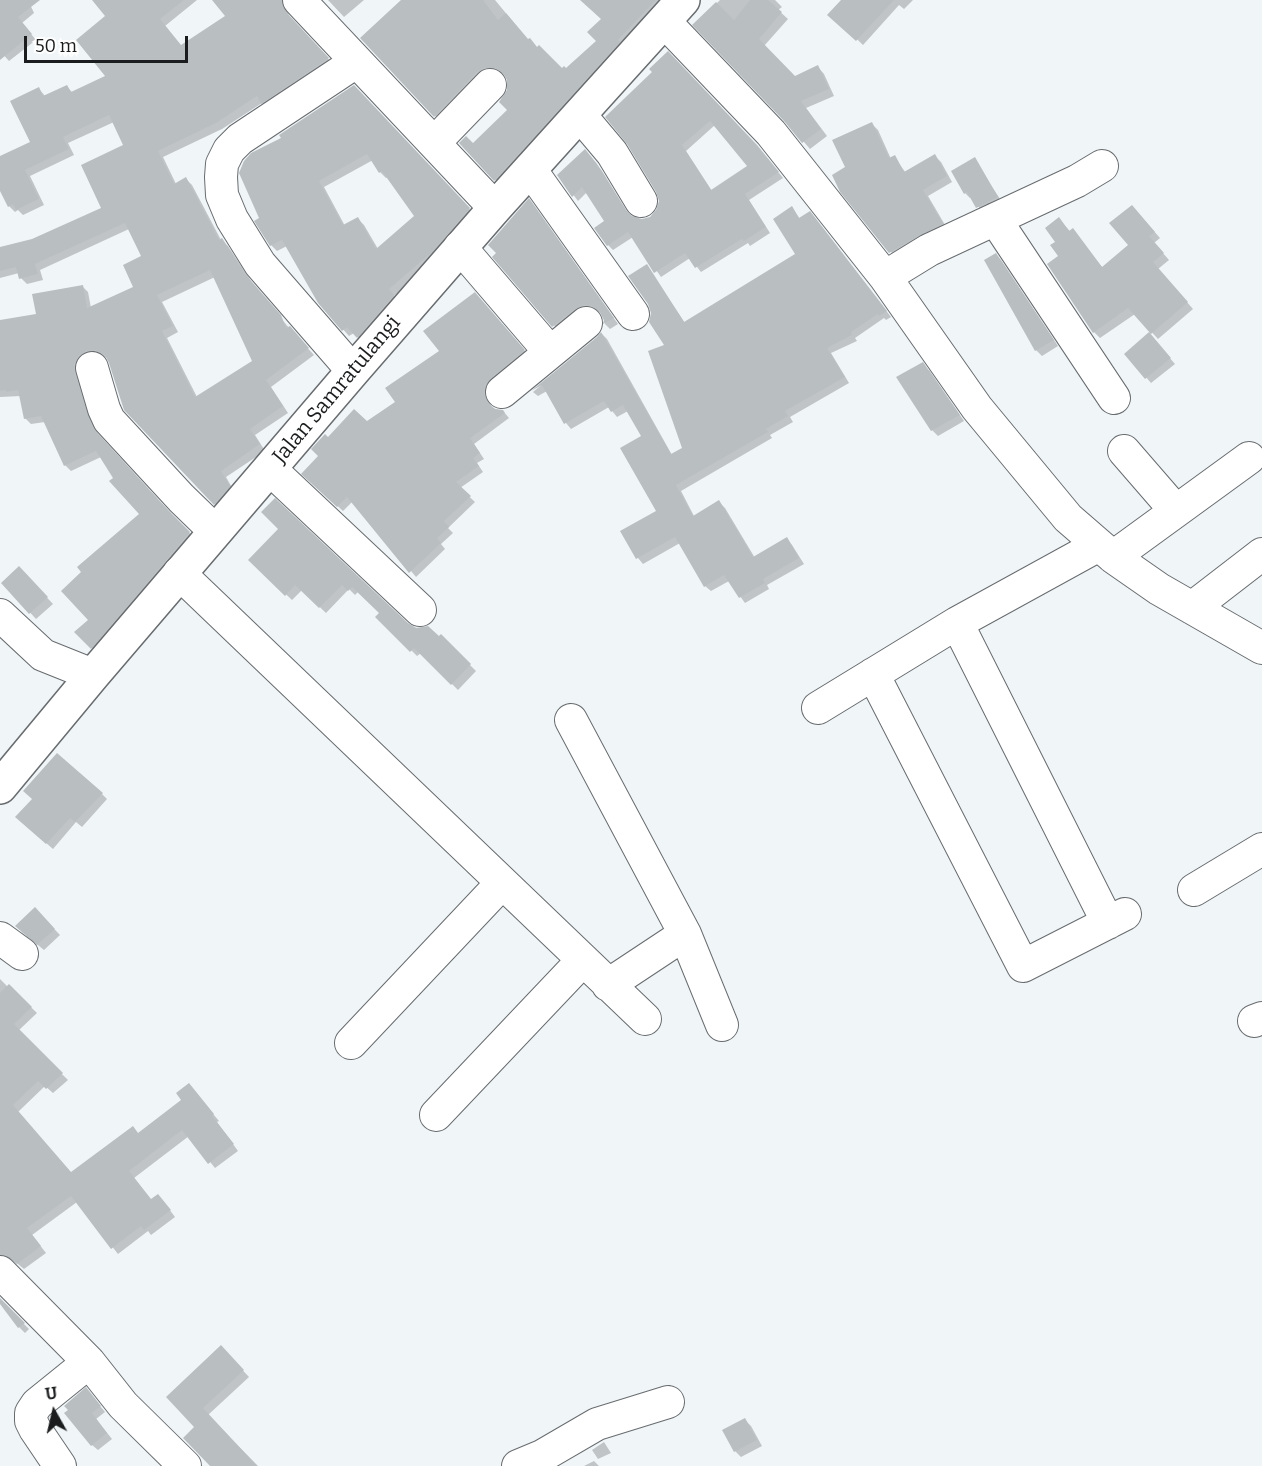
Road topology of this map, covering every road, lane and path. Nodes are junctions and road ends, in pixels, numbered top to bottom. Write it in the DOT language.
graph roads {
  1 [pos="298,0"];
  2 [pos="673,11"];
  3 [pos="356,62"];
  4 [pos="490,85"];
  5 [pos="580,115"];
  6 [pos="434,143"];
  7 [pos="1102,166"];
  8 [pos="530,169"];
  9 [pos="641,201"];
  10 [pos="495,208"];
  11 [pos="995,219"];
  12 [pos="460,247"];
  13 [pos="885,277"];
  14 [pos="633,314"];
  15 [pos="586,323"];
  16 [pos="550,352"];
  17 [pos="92,368"];
  18 [pos="353,371"];
  19 [pos="502,392"];
  20 [pos="1114,398"];
  21 [pos="1124,451"];
  22 [pos="1249,458"];
  23 [pos="270,469"];
  24 [pos="1176,511"];
  25 [pos="215,531"];
  26 [pos="1106,551"];
  27 [pos="1262,554"];
  28 [pos="179,573"];
  29 [pos="1192,608"];
  30 [pos="420,610"];
  31 [pos="0,615"];
  32 [pos="957,623"];
  33 [pos="1262,648"];
  34 [pos="873,674"];
  35 [pos="93,675"];
  36 [pos="818,708"];
  37 [pos="570,720"];
  38 [pos="0,787"];
  39 [pos="1262,849"];
  40 [pos="502,883"];
  41 [pos="1194,890"];
  42 [pos="685,934"];
  43 [pos="583,960"];
  44 [pos="608,985"];
  45 [pos="645,1019"];
  46 [pos="722,1025"];
  47 [pos="351,1042"];
  48 [pos="436,1115"];
  49 [pos="0,1272"];
  50 [pos="89,1362"];
  51 [pos="668,1402"];
  52 [pos="60,1466"];
  53 [pos="185,1466"];
  54 [pos="519,1466"];
  1 -- 3 [label="street"];
  2 -- 5 [label="main road, Jalan Samratulangi"];
  2 -- 13 [label="street"];
  3 -- 6 [label="street"];
  3 -- 18 [label="street"];
  4 -- 6 [label="street"];
  5 -- 8 [label="main road, Jalan Samratulangi"];
  5 -- 9 [label="street"];
  6 -- 10 [label="street"];
  7 -- 11 [label="street"];
  8 -- 10 [label="main road, Jalan Samratulangi"];
  8 -- 14 [label="street"];
  10 -- 12 [label="main road, Jalan Samratulangi"];
  11 -- 13 [label="street"];
  11 -- 20 [label="street"];
  12 -- 16 [label="street"];
  12 -- 18 [label="main road, Jalan Samratulangi"];
  13 -- 26 [label="street"];
  15 -- 16 [label="street"];
  16 -- 19 [label="street"];
  17 -- 25 [label="street"];
  18 -- 23 [label="main road, Jalan Samratulangi"];
  21 -- 24 [label="street"];
  22 -- 24 [label="street"];
  23 -- 25 [label="main road, Jalan Samratulangi"];
  23 -- 30 [label="street"];
  24 -- 26 [label="street"];
  25 -- 28 [label="main road, Jalan Samratulangi"];
  26 -- 29 [label="street"];
  26 -- 32 [label="street"];
  27 -- 29 [label="street"];
  28 -- 35 [label="main road, Jalan Samratulangi"];
  28 -- 40 [label="street"];
  29 -- 33 [label="street"];
  31 -- 35 [label="street"];
  32 -- 34 [label="street"];
  32 -- 34 [label="street"];
  34 -- 36 [label="street"];
  35 -- 38 [label="main road, Jalan Samratulangi"];
  37 -- 42 [label="street"];
  39 -- 41 [label="street"];
  40 -- 43 [label="street"];
  40 -- 47 [label="street"];
  42 -- 44 [label="street"];
  42 -- 46 [label="street"];
  43 -- 44 [label="street"];
  43 -- 48 [label="street"];
  44 -- 45 [label="street"];
  49 -- 50 [label="street"];
  50 -- 52 [label="street"];
  50 -- 53 [label="street"];
  51 -- 54 [label="street"];
}
